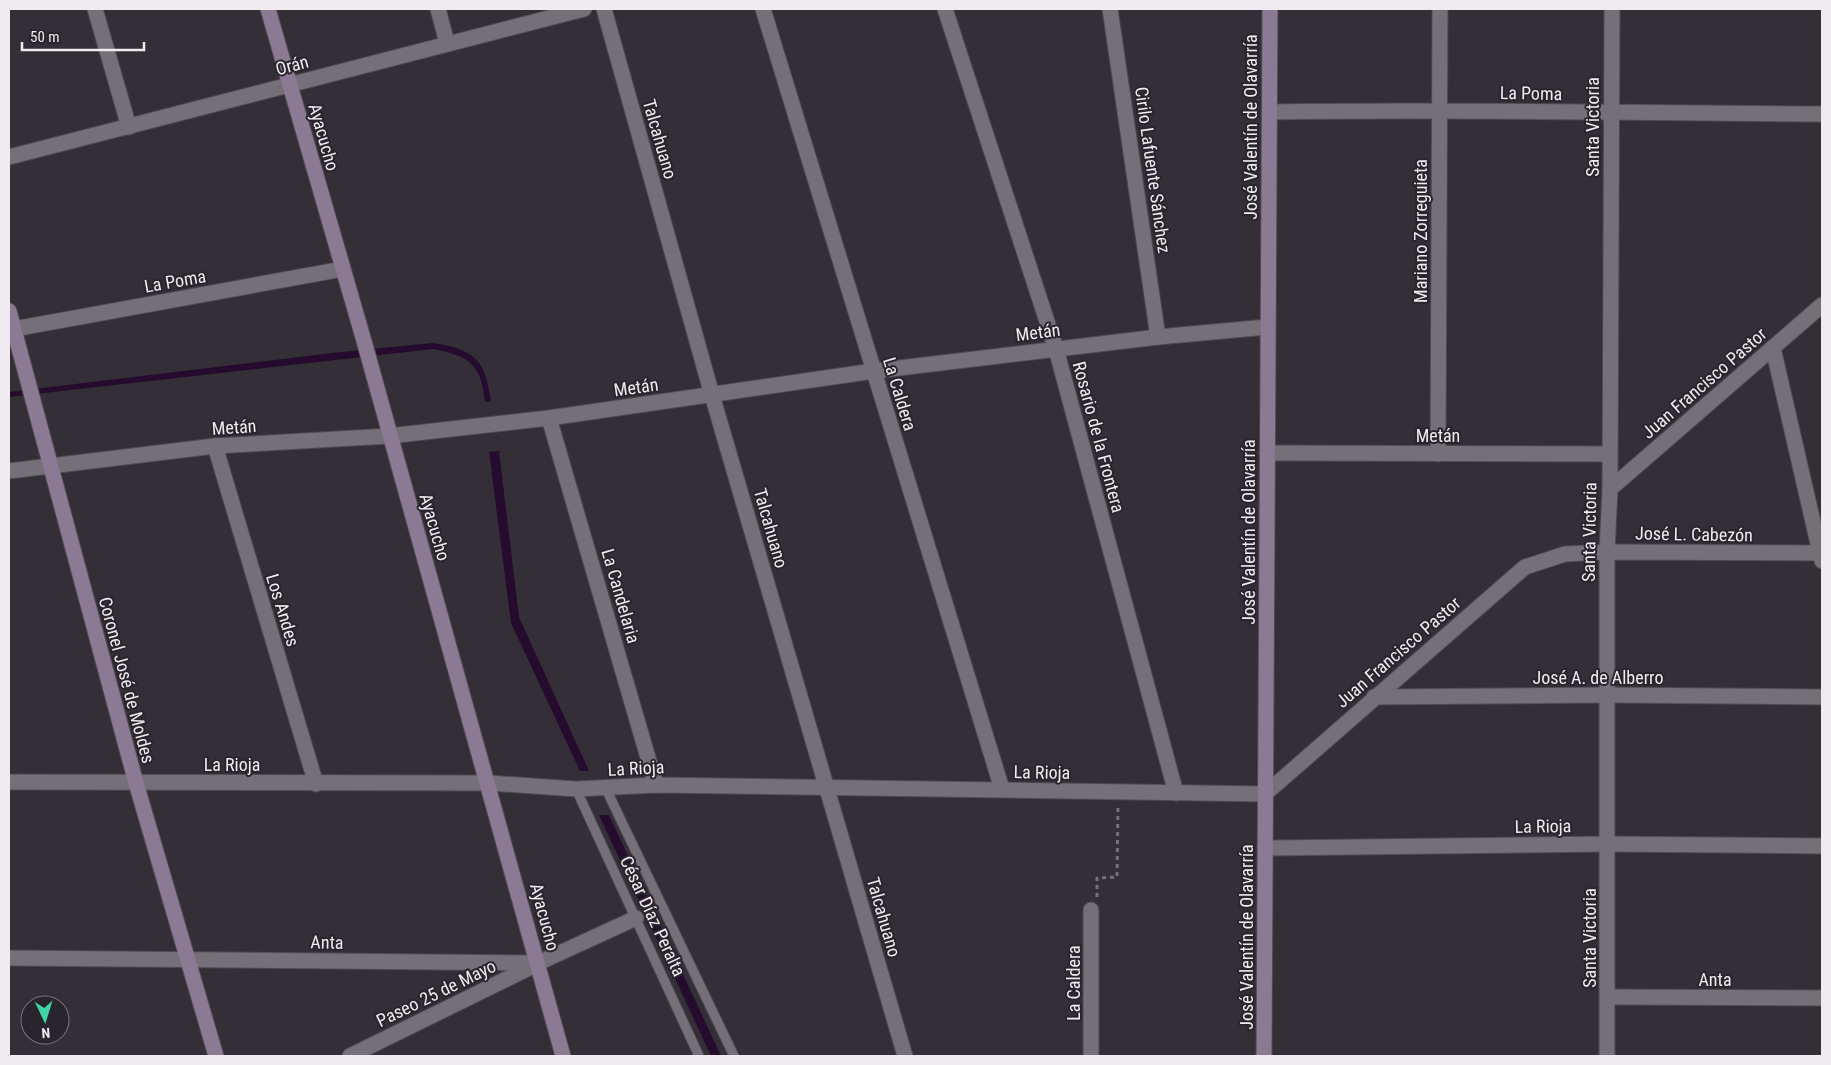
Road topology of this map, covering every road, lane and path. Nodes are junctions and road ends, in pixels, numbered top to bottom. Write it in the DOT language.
graph roads {
  1 [pos="96,9"];
  2 [pos="268,9"];
  3 [pos="438,9"];
  4 [pos="584,9"];
  5 [pos="604,9"];
  6 [pos="763,9"];
  7 [pos="945,9"];
  8 [pos="1110,9"];
  9 [pos="1270,9"];
  10 [pos="1440,9"];
  11 [pos="1612,9"];
  12 [pos="447,43"];
  13 [pos="289,85"];
  14 [pos="1439,110"];
  15 [pos="1270,112"];
  16 [pos="1611,113"];
  17 [pos="1822,114"];
  18 [pos="129,128"];
  19 [pos="9,157"];
  20 [pos="343,269"];
  21 [pos="1822,305"];
  22 [pos="9,311"];
  23 [pos="1267,327"];
  24 [pos="14,329"];
  25 [pos="1158,337"];
  26 [pos="1773,348"];
  27 [pos="1056,349"];
  28 [pos="874,371"];
  29 [pos="712,395"];
  30 [pos="549,418"];
  31 [pos="389,436"];
  32 [pos="215,446"];
  33 [pos="1268,453"];
  34 [pos="1438,454"];
  35 [pos="1609,454"];
  36 [pos="50,466"];
  37 [pos="9,471"];
  38 [pos="1610,489"];
  39 [pos="1607,552"];
  40 [pos="1565,554"];
  41 [pos="1822,556"];
  42 [pos="1607,695"];
  43 [pos="1374,697"];
  44 [pos="1822,697"];
  45 [pos="9,782"];
  46 [pos="136,783"];
  47 [pos="488,783"];
  48 [pos="316,784"];
  49 [pos="656,785"];
  50 [pos="827,787"];
  51 [pos="576,789"];
  52 [pos="606,789"];
  53 [pos="1002,790"];
  54 [pos="1118,792"];
  55 [pos="1176,793"];
  56 [pos="1265,794"];
  57 [pos="1607,844"];
  58 [pos="1822,846"];
  59 [pos="1265,848"];
  60 [pos="1091,910"];
  61 [pos="636,918"];
  62 [pos="9,958"];
  63 [pos="188,960"];
  64 [pos="538,963"];
  65 [pos="1608,997"];
  66 [pos="1822,998"];
  67 [pos="216,1056"];
  68 [pos="350,1056"];
  69 [pos="563,1056"];
  70 [pos="699,1056"];
  71 [pos="734,1056"];
  72 [pos="906,1056"];
  73 [pos="1091,1056"];
  74 [pos="1264,1056"];
  75 [pos="1607,1056"];
  1 -- 18 [label="street"];
  2 -- 13 [label="street, Ayacucho"];
  3 -- 12 [label="street"];
  4 -- 12 [label="street, Orán"];
  5 -- 29 [label="street, Talcahuano"];
  6 -- 28 [label="street, La Caldera"];
  7 -- 27 [label="street, Rosario de la Frontera"];
  8 -- 25 [label="street, Cirilo Lafuente Sánchez"];
  9 -- 15 [label="street, José Valentín de Olavarría"];
  10 -- 14 [label="street, Mariano Zorreguieta"];
  11 -- 16 [label="street, Santa Victoria"];
  12 -- 13 [label="street, Orán"];
  13 -- 18 [label="street, Orán"];
  13 -- 20 [label="street, Ayacucho"];
  14 -- 15 [label="street, La Poma"];
  14 -- 16 [label="street, La Poma"];
  14 -- 34 [label="street, Mariano Zorreguieta"];
  15 -- 23 [label="street, José Valentín de Olavarría"];
  16 -- 17 [label="street, La Poma"];
  16 -- 35 [label="street, Santa Victoria"];
  18 -- 19 [label="street, Orán"];
  20 -- 24 [label="street, La Poma"];
  20 -- 31 [label="street, Ayacucho"];
  21 -- 26 [label="street, Juan Francisco Pastor"];
  22 -- 24 [label="street, Coronel José de Moldes"];
  23 -- 25 [label="street, Metán"];
  23 -- 33 [label="street, José Valentín de Olavarría"];
  24 -- 36 [label="street, Coronel José de Moldes"];
  25 -- 27 [label="street, Metán"];
  26 -- 38 [label="street, Juan Francisco Pastor"];
  26 -- 41 [label="street"];
  27 -- 28 [label="street, Metán"];
  27 -- 55 [label="street, Rosario de la Frontera"];
  28 -- 29 [label="street, Metán"];
  28 -- 53 [label="street, La Caldera"];
  29 -- 30 [label="street, Metán"];
  29 -- 50 [label="street, Talcahuano"];
  30 -- 31 [label="street, Metán"];
  30 -- 49 [label="street, La Candelaria"];
  31 -- 32 [label="street, Metán"];
  31 -- 47 [label="street, Ayacucho"];
  32 -- 36 [label="street, Metán"];
  32 -- 48 [label="street, Los Andes"];
  33 -- 34 [label="street, Metán"];
  33 -- 56 [label="street, José Valentín de Olavarría"];
  34 -- 35 [label="street, Metán"];
  35 -- 38 [label="street, Santa Victoria"];
  36 -- 37 [label="street, Metán"];
  36 -- 46 [label="street, Coronel José de Moldes"];
  38 -- 39 [label="street, Santa Victoria"];
  39 -- 40 [label="street, José L. Cabezón"];
  39 -- 41 [label="street, José L. Cabezón"];
  39 -- 42 [label="street, Santa Victoria"];
  40 -- 43 [label="street, Juan Francisco Pastor"];
  42 -- 43 [label="street, José A. de Alberro"];
  42 -- 44 [label="street, José A. de Alberro"];
  42 -- 57 [label="street, Santa Victoria"];
  43 -- 56 [label="street, Juan Francisco Pastor"];
  45 -- 46 [label="street, La Rioja"];
  46 -- 48 [label="street, La Rioja"];
  46 -- 63 [label="street, Coronel José de Moldes"];
  47 -- 48 [label="street, La Rioja"];
  47 -- 51 [label="street, La Rioja"];
  47 -- 64 [label="street, Ayacucho"];
  49 -- 50 [label="street, La Rioja"];
  49 -- 52 [label="street, La Rioja"];
  50 -- 53 [label="street, La Rioja"];
  50 -- 72 [label="street, Talcahuano"];
  51 -- 52 [label="street, La Rioja"];
  51 -- 61 [label="lane, César Díaz Peralta"];
  52 -- 71 [label="lane"];
  53 -- 54 [label="street, La Rioja"];
  54 -- 55 [label="street, La Rioja"];
  54 -- 60 [label="path"];
  55 -- 56 [label="street, La Rioja"];
  56 -- 59 [label="street, José Valentín de Olavarría"];
  57 -- 58 [label="street, La Rioja"];
  57 -- 59 [label="street, La Rioja"];
  57 -- 65 [label="street, Santa Victoria"];
  59 -- 74 [label="street, José Valentín de Olavarría"];
  60 -- 73 [label="street, La Caldera"];
  61 -- 64 [label="street, Anta"];
  61 -- 70 [label="lane, César Díaz Peralta"];
  62 -- 63 [label="street, Anta"];
  63 -- 64 [label="street, Anta"];
  63 -- 67 [label="street, Coronel José de Moldes"];
  64 -- 68 [label="street, Paseo 25 de Mayo"];
  64 -- 69 [label="street, Ayacucho"];
  65 -- 66 [label="street, Anta"];
  65 -- 75 [label="street, Santa Victoria"];
}
